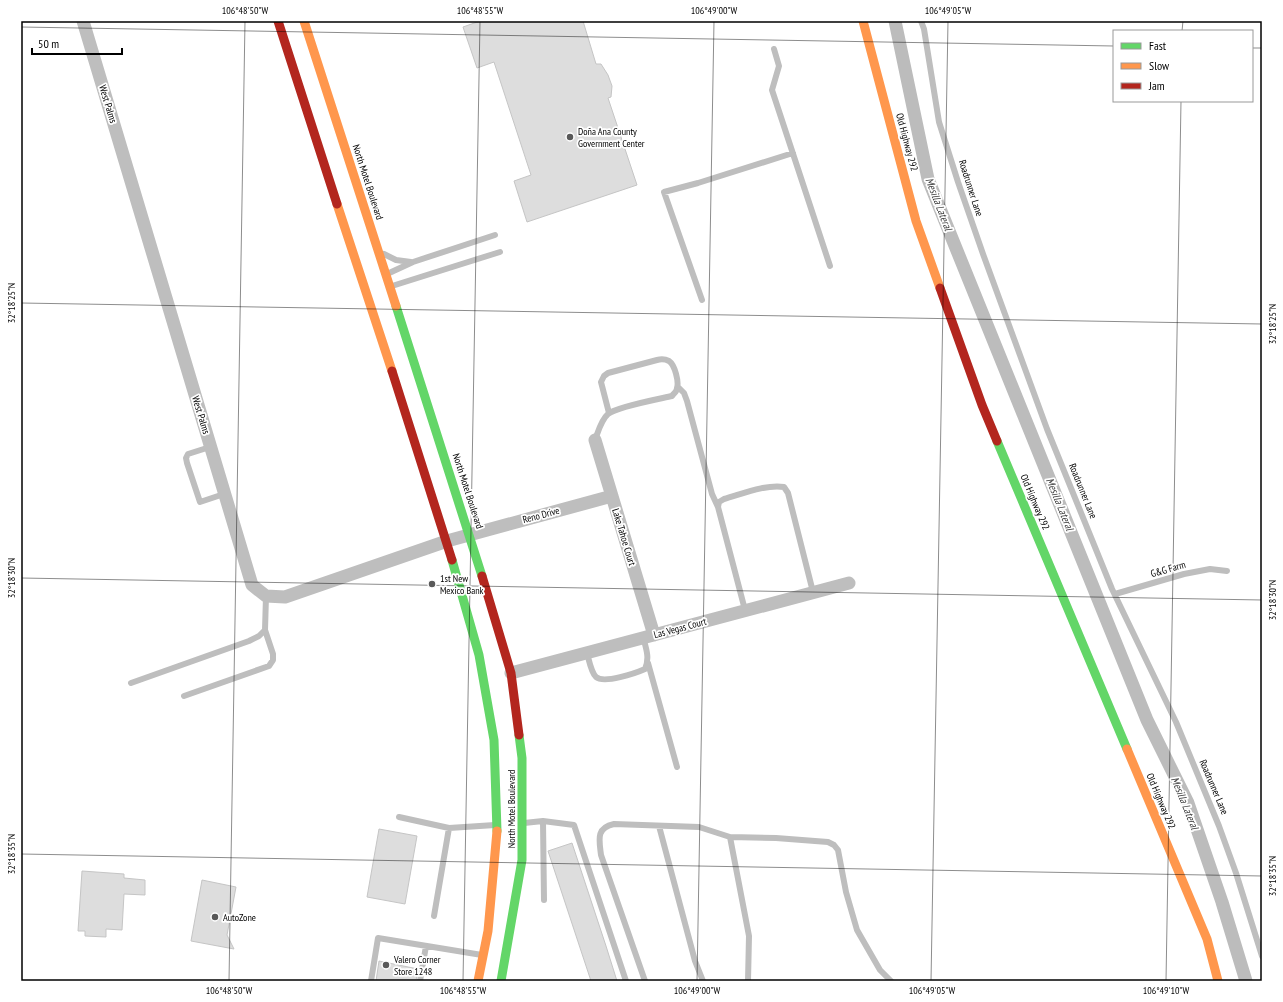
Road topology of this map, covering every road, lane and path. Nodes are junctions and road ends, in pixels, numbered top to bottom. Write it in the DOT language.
graph roads {
  1 [pos="83,21"];
  2 [pos="304,21"];
  3 [pos="863,21"];
  4 [pos="921,21"];
  5 [pos="288,24"];
  6 [pos="774,50"];
  7 [pos="793,153"];
  8 [pos="495,236"];
  9 [pos="378,249"];
  10 [pos="500,252"];
  11 [pos="413,262"];
  12 [pos="830,266"];
  13 [pos="386,274"];
  14 [pos="368,279"];
  15 [pos="390,287"];
  16 [pos="372,292"];
  17 [pos="702,300"];
  18 [pos="678,387"];
  19 [pos="608,413"];
  20 [pos="595,440"];
  21 [pos="210,447"];
  22 [pos="224,494"];
  23 [pos="612,496"];
  24 [pos="718,507"];
  25 [pos="470,534"];
  26 [pos="447,541"];
  27 [pos="1227,571"];
  28 [pos="849,583"];
  29 [pos="813,592"];
  30 [pos="1115,594"];
  31 [pos="266,596"];
  32 [pos="745,610"];
  33 [pos="265,630"];
  34 [pos="649,636"];
  35 [pos="587,653"];
  36 [pos="648,663"];
  37 [pos="511,674"];
  38 [pos="131,682"];
  39 [pos="184,696"];
  40 [pos="677,767"];
  41 [pos="399,817"];
  42 [pos="543,821"];
  43 [pos="522,823"];
  44 [pos="503,825"];
  45 [pos="659,826"];
  46 [pos="449,828"];
  47 [pos="730,837"];
  48 [pos="544,900"];
  49 [pos="434,916"];
  50 [pos="426,946"];
  51 [pos="483,956"];
  52 [pos="1262,956"];
  53 [pos="371,981"];
  54 [pos="420,981"];
  55 [pos="478,981"];
  56 [pos="501,981"];
  57 [pos="626,981"];
  58 [pos="645,981"];
  59 [pos="703,981"];
  60 [pos="748,981"];
  61 [pos="891,981"];
  62 [pos="1218,981"];
  1 -- 21 [label="street, West Palms"];
  2 -- 9 [label="main road, North Motel Boulevard"];
  3 -- 62 [label="main road, Old Highway 292"];
  4 -- 30 [label="lane, Roadrunner Lane"];
  5 -- 14 [label="main road, North Motel Boulevard"];
  6 -- 7 [label="lane"];
  7 -- 12 [label="lane"];
  7 -- 17 [label="lane"];
  8 -- 11 [label="lane"];
  9 -- 11 [label="lane"];
  9 -- 13 [label="main road, North Motel Boulevard"];
  10 -- 15 [label="lane"];
  11 -- 13 [label="lane"];
  13 -- 14 [label="main road"];
  13 -- 15 [label="main road, North Motel Boulevard"];
  14 -- 16 [label="main road, North Motel Boulevard"];
  15 -- 16 [label="main road"];
  15 -- 25 [label="main road, North Motel Boulevard"];
  16 -- 26 [label="main road, North Motel Boulevard"];
  18 -- 19 [label="lane"];
  18 -- 19 [label="lane"];
  18 -- 24 [label="lane"];
  19 -- 20 [label="lane"];
  20 -- 23 [label="street, Lake Tahoe Court"];
  21 -- 22 [label="street, West Palms"];
  21 -- 22 [label="lane"];
  22 -- 31 [label="street, West Palms"];
  23 -- 25 [label="street, Reno Drive"];
  23 -- 34 [label="street, Lake Tahoe Court"];
  24 -- 29 [label="lane"];
  24 -- 32 [label="lane"];
  25 -- 26 [label="street"];
  25 -- 37 [label="main road, North Motel Boulevard"];
  26 -- 31 [label="street"];
  26 -- 44 [label="main road, North Motel Boulevard"];
  27 -- 30 [label="lane, G&G Farm"];
  28 -- 29 [label="street, Las Vegas Court"];
  29 -- 32 [label="street, Las Vegas Court"];
  30 -- 52 [label="lane, Roadrunner Lane"];
  31 -- 33 [label="lane"];
  32 -- 34 [label="street, Las Vegas Court"];
  33 -- 38 [label="lane"];
  33 -- 39 [label="lane"];
  34 -- 35 [label="street, Las Vegas Court"];
  34 -- 36 [label="lane"];
  35 -- 36 [label="lane"];
  35 -- 37 [label="street, Las Vegas Court"];
  36 -- 40 [label="lane"];
  37 -- 43 [label="main road, North Motel Boulevard"];
  41 -- 46 [label="lane"];
  42 -- 43 [label="lane"];
  42 -- 48 [label="lane"];
  42 -- 57 [label="lane"];
  43 -- 44 [label="main road"];
  43 -- 56 [label="main road, North Motel Boulevard"];
  44 -- 46 [label="lane"];
  44 -- 51 [label="main road, North Motel Boulevard"];
  45 -- 47 [label="lane"];
  45 -- 58 [label="lane"];
  45 -- 59 [label="lane"];
  46 -- 49 [label="lane"];
  47 -- 60 [label="lane"];
  47 -- 61 [label="lane"];
  50 -- 51 [label="lane"];
  50 -- 53 [label="lane"];
  50 -- 54 [label="lane"];
  51 -- 55 [label="main road, North Motel Boulevard"];
}
